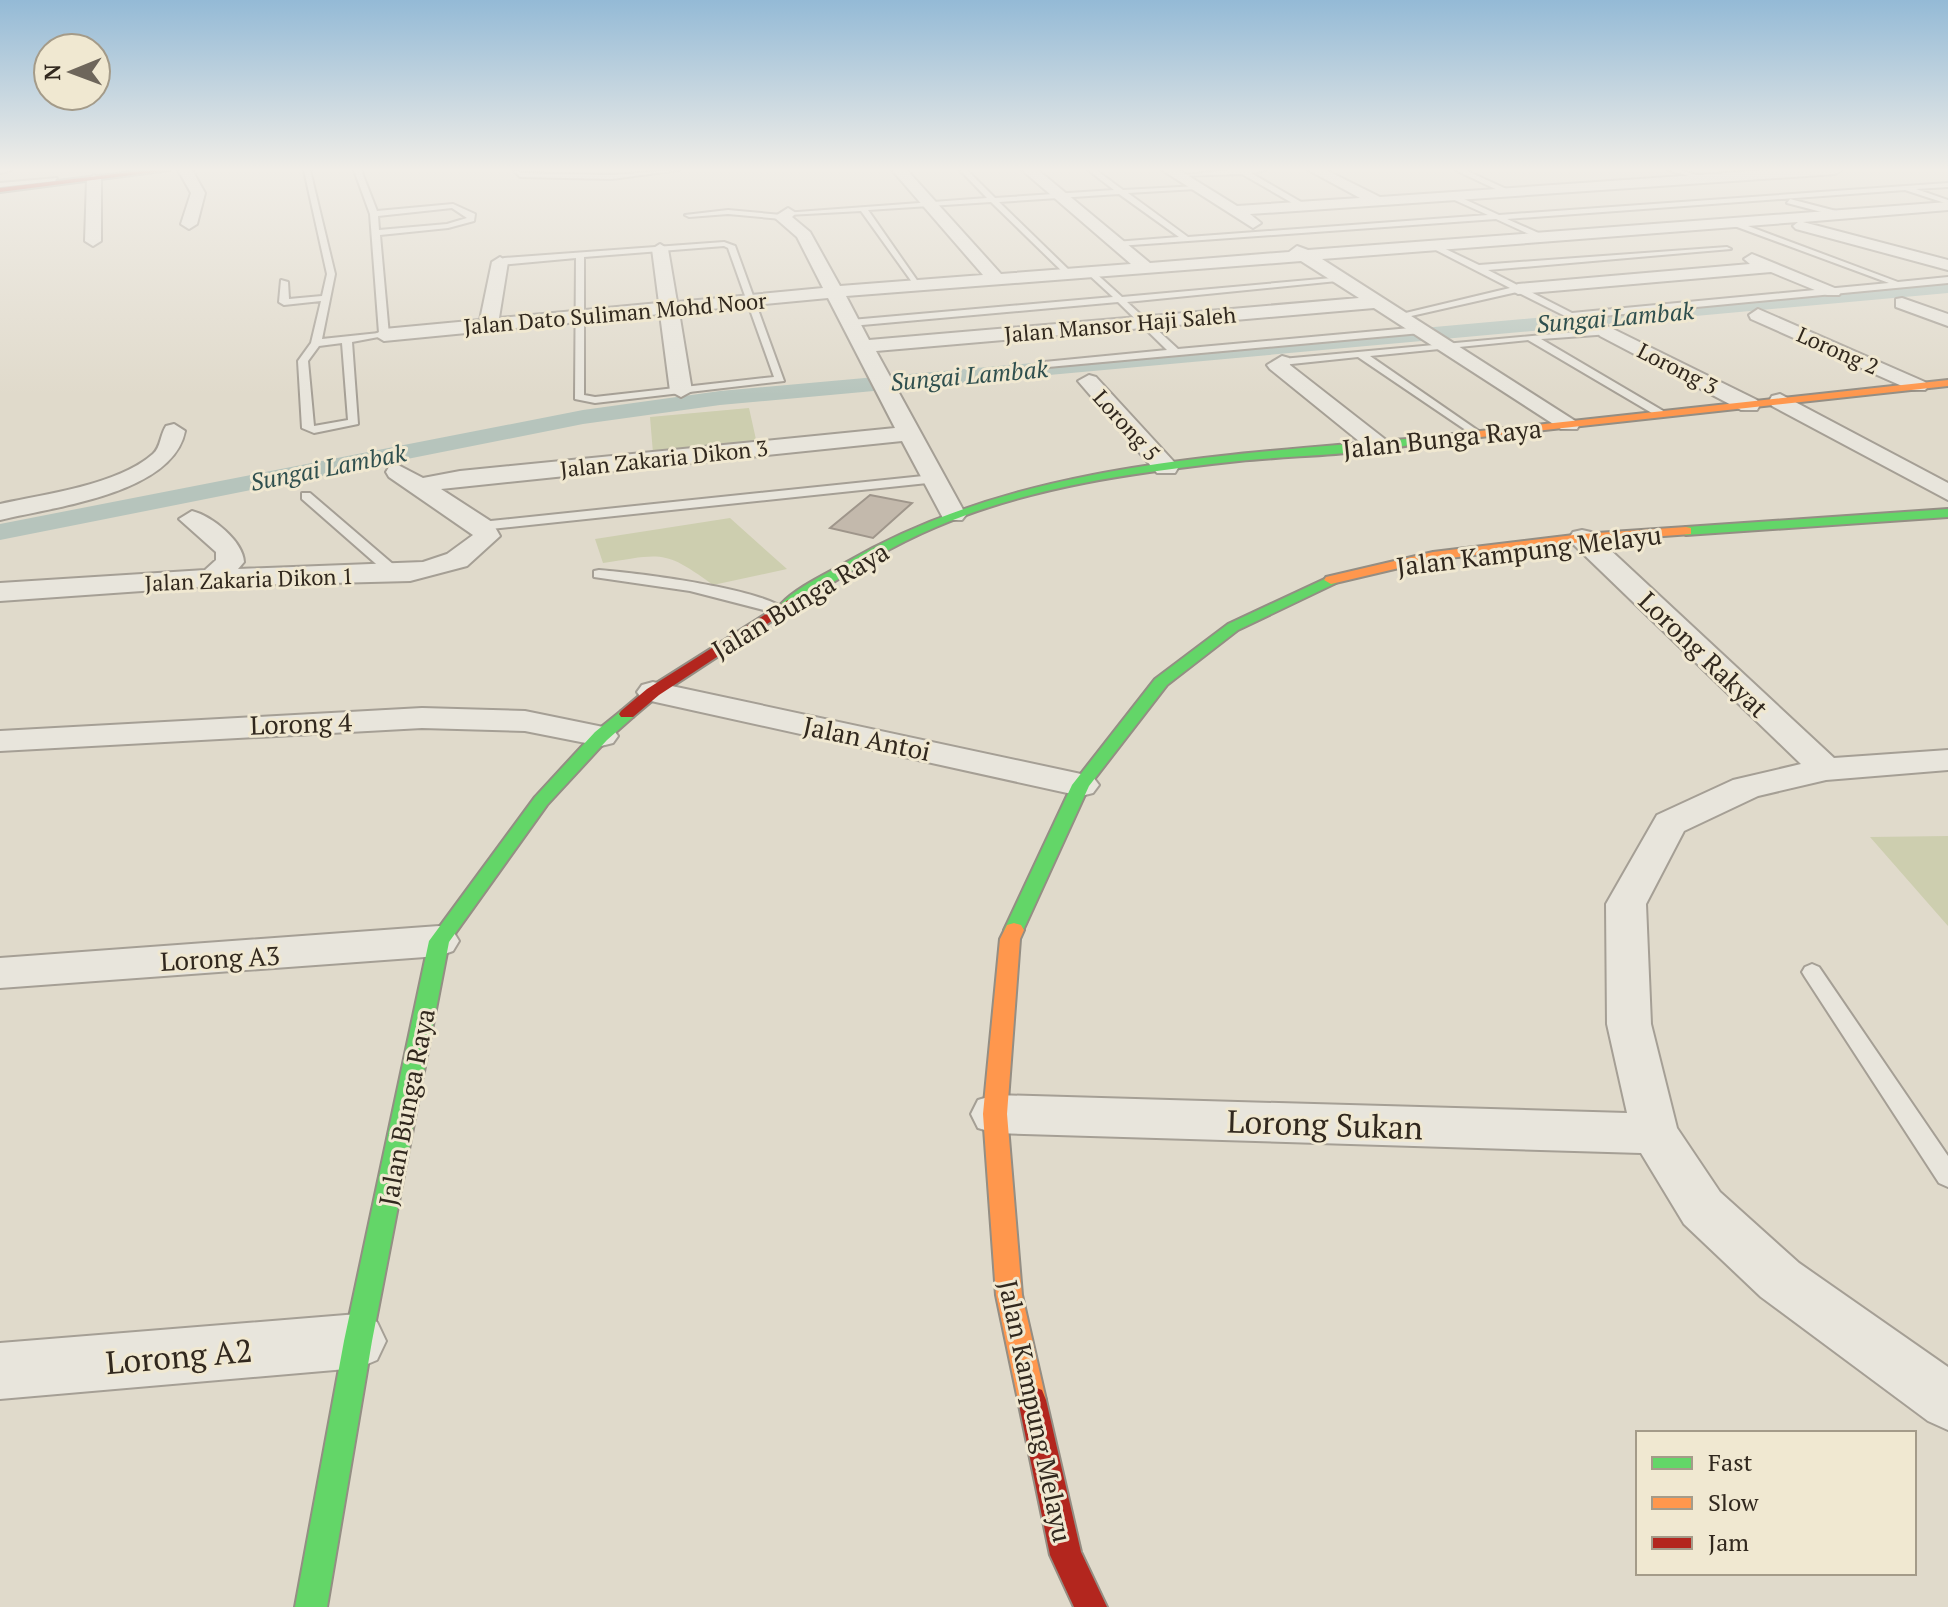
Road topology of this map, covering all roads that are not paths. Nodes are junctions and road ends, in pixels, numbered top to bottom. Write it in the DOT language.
graph roads {
  1 [pos="324,245"];
  2 [pos="376,245"];
  3 [pos="809,245"];
  4 [pos="889,245"];
  5 [pos="966,245"];
  6 [pos="1040,245"];
  7 [pos="1119,245"];
  8 [pos="1288,245"];
  9 [pos="1433,245"];
  10 [pos="1717,245"];
  11 [pos="1786,245"];
  12 [pos="1872,245"];
  13 [pos="660,249"];
  14 [pos="1727,249"];
  15 [pos="580,255"];
  16 [pos="1303,255"];
  17 [pos="500,262"];
  18 [pos="1948,265"];
  19 [pos="1773,267"];
  20 [pos="1146,268"];
  21 [pos="1479,268"];
  22 [pos="1091,272"];
  23 [pos="1068,274"];
  24 [pos="996,279"];
  25 [pos="1343,280"];
  26 [pos="1948,280"];
  27 [pos="284,282"];
  28 [pos="917,286"];
  29 [pos="1518,289"];
  30 [pos="1833,291"];
  31 [pos="834,292"];
  32 [pos="1901,294"];
  33 [pos="326,298"];
  34 [pos="1119,299"];
  35 [pos="752,300"];
  36 [pos="1377,302"];
  37 [pos="667,307"];
  38 [pos="1758,315"];
  39 [pos="581,316"];
  40 [pos="1398,316"];
  41 [pos="1948,320"];
  42 [pos="1144,322"];
  43 [pos="851,323"];
  44 [pos="488,325"];
  45 [pos="1607,332"];
  46 [pos="384,335"];
  47 [pos="1431,336"];
  48 [pos="1530,337"];
  49 [pos="347,339"];
  50 [pos="316,343"];
  51 [pos="863,346"];
  52 [pos="1176,353"];
  53 [pos="1360,354"];
  54 [pos="1282,362"];
  55 [pos="1048,364"];
  56 [pos="1089,381"];
  57 [pos="1948,383"];
  58 [pos="1918,386"];
  59 [pos="681,391"];
  60 [pos="1780,401"];
  61 [pos="1749,405"];
  62 [pos="1661,414"];
  63 [pos="1569,424"];
  64 [pos="174,431"];
  65 [pos="909,433"];
  66 [pos="1476,434"];
  67 [pos="1378,445"];
  68 [pos="1166,468"];
  69 [pos="933,479"];
  70 [pos="1948,493"];
  71 [pos="306,496"];
  72 [pos="0,512"];
  73 [pos="1948,513"];
  74 [pos="953,515"];
  75 [pos="192,519"];
  76 [pos="484,531"];
  77 [pos="1582,538"];
  78 [pos="396,574"];
  79 [pos="599,574"];
  80 [pos="213,578"];
  81 [pos="0,592"];
  82 [pos="779,610"];
  83 [pos="653,692"];
  84 [pos="601,736"];
  85 [pos="0,741"];
  86 [pos="1948,760"];
  87 [pos="1826,769"];
  88 [pos="1081,785"];
  89 [pos="439,941"];
  90 [pos="1812,972"];
  91 [pos="0,973"];
  92 [pos="995,1114"];
  93 [pos="1655,1134"];
  94 [pos="1948,1176"];
  95 [pos="358,1341"];
  96 [pos="0,1371"];
  97 [pos="1948,1401"];
  98 [pos="311,1607"];
  99 [pos="1091,1607"];
  1 -- 33 [label="lane"];
  2 -- 46 [label="lane"];
  3 -- 31 [label="street"];
  4 -- 28 [label="lane"];
  5 -- 24 [label="street"];
  6 -- 23 [label="lane"];
  7 -- 20 [label="street"];
  8 -- 16 [label="street"];
  9 -- 16 [label="street, Jalan Dato Suliman Mohd Noor"];
  9 -- 21 [label="lane"];
  10 -- 14 [label="street"];
  11 -- 32 [label="lane"];
  12 -- 18 [label="street"];
  13 -- 15 [label="lane"];
  13 -- 35 [label="lane"];
  13 -- 37 [label="street"];
  14 -- 19 [label="street"];
  14 -- 21 [label="lane"];
  15 -- 17 [label="lane"];
  15 -- 39 [label="lane"];
  16 -- 20 [label="street, Jalan Dato Suliman Mohd Noor"];
  16 -- 25 [label="street"];
  17 -- 44 [label="street"];
  19 -- 29 [label="street"];
  19 -- 30 [label="street"];
  20 -- 22 [label="street, Jalan Dato Suliman Mohd Noor"];
  21 -- 29 [label="lane"];
  22 -- 23 [label="street, Jalan Dato Suliman Mohd Noor"];
  22 -- 34 [label="lane"];
  23 -- 24 [label="street, Jalan Dato Suliman Mohd Noor"];
  24 -- 28 [label="street, Jalan Dato Suliman Mohd Noor"];
  25 -- 34 [label="lane"];
  25 -- 36 [label="street"];
  26 -- 32 [label="lane"];
  27 -- 33 [label="lane"];
  28 -- 31 [label="street, Jalan Dato Suliman Mohd Noor"];
  29 -- 30 [label="lane"];
  29 -- 40 [label="lane"];
  30 -- 32 [label="lane"];
  31 -- 35 [label="street, Jalan Dato Suliman Mohd Noor"];
  31 -- 43 [label="street"];
  32 -- 41 [label="street"];
  33 -- 50 [label="lane"];
  34 -- 42 [label="lane"];
  34 -- 43 [label="lane"];
  35 -- 37 [label="street, Jalan Dato Suliman Mohd Noor"];
  35 -- 59 [label="lane"];
  36 -- 40 [label="street"];
  36 -- 42 [label="street, Jalan Mansor Haji Saleh"];
  37 -- 39 [label="street, Jalan Dato Suliman Mohd Noor"];
  37 -- 59 [label="street"];
  38 -- 58 [label="street, Lorong 2"];
  39 -- 44 [label="street, Jalan Dato Suliman Mohd Noor"];
  39 -- 59 [label="lane"];
  40 -- 47 [label="street"];
  42 -- 51 [label="street, Jalan Mansor Haji Saleh"];
  42 -- 52 [label="lane"];
  43 -- 51 [label="street"];
  44 -- 46 [label="street, Jalan Dato Suliman Mohd Noor"];
  45 -- 48 [label="lane"];
  45 -- 61 [label="street, Lorong 3"];
  46 -- 49 [label="lane"];
  47 -- 48 [label="lane"];
  47 -- 52 [label="lane"];
  47 -- 53 [label="lane"];
  47 -- 63 [label="street"];
  48 -- 62 [label="lane"];
  49 -- 50 [label="lane"];
  49 -- 50 [label="lane"];
  51 -- 65 [label="street"];
  52 -- 55 [label="lane"];
  53 -- 54 [label="lane"];
  53 -- 66 [label="lane"];
  54 -- 67 [label="street"];
  56 -- 68 [label="street, Lorong 5"];
  57 -- 58 [label="street, Jalan Bunga Raya"];
  58 -- 60 [label="street, Jalan Bunga Raya"];
  60 -- 61 [label="street, Jalan Bunga Raya"];
  60 -- 70 [label="street"];
  61 -- 62 [label="street, Jalan Bunga Raya"];
  62 -- 63 [label="street, Jalan Bunga Raya"];
  63 -- 66 [label="street, Jalan Bunga Raya"];
  64 -- 72 [label="street"];
  65 -- 69 [label="street"];
  65 -- 76 [label="street, Jalan Zakaria Dikon 3"];
  66 -- 67 [label="street, Jalan Bunga Raya"];
  67 -- 68 [label="street, Jalan Bunga Raya"];
  68 -- 74 [label="street, Jalan Bunga Raya"];
  69 -- 74 [label="street"];
  69 -- 76 [label="lane"];
  71 -- 78 [label="lane"];
  73 -- 77 [label="street, Jalan Kampung Melayu"];
  74 -- 82 [label="street, Jalan Bunga Raya"];
  75 -- 80 [label="street"];
  76 -- 78 [label="street, Jalan Zakaria Dikon 1"];
  77 -- 87 [label="street, Lorong Rakyat"];
  77 -- 88 [label="street, Jalan Kampung Melayu"];
  78 -- 80 [label="street, Jalan Zakaria Dikon 1"];
  79 -- 82 [label="lane"];
  80 -- 81 [label="street, Jalan Zakaria Dikon 1"];
  82 -- 83 [label="street, Jalan Bunga Raya"];
  83 -- 84 [label="street, Jalan Bunga Raya"];
  83 -- 88 [label="street, Jalan Antoi"];
  84 -- 85 [label="street, Lorong 4"];
  84 -- 89 [label="street, Jalan Bunga Raya"];
  86 -- 87 [label="street"];
  87 -- 93 [label="street"];
  88 -- 92 [label="street, Jalan Kampung Melayu"];
  89 -- 91 [label="street, Lorong A3"];
  89 -- 95 [label="street, Jalan Bunga Raya"];
  90 -- 94 [label="lane"];
  92 -- 93 [label="street, Lorong Sukan"];
  92 -- 99 [label="street, Jalan Kampung Melayu"];
  93 -- 97 [label="street"];
  95 -- 96 [label="street, Lorong A2"];
  95 -- 98 [label="street, Jalan Bunga Raya"];
}
